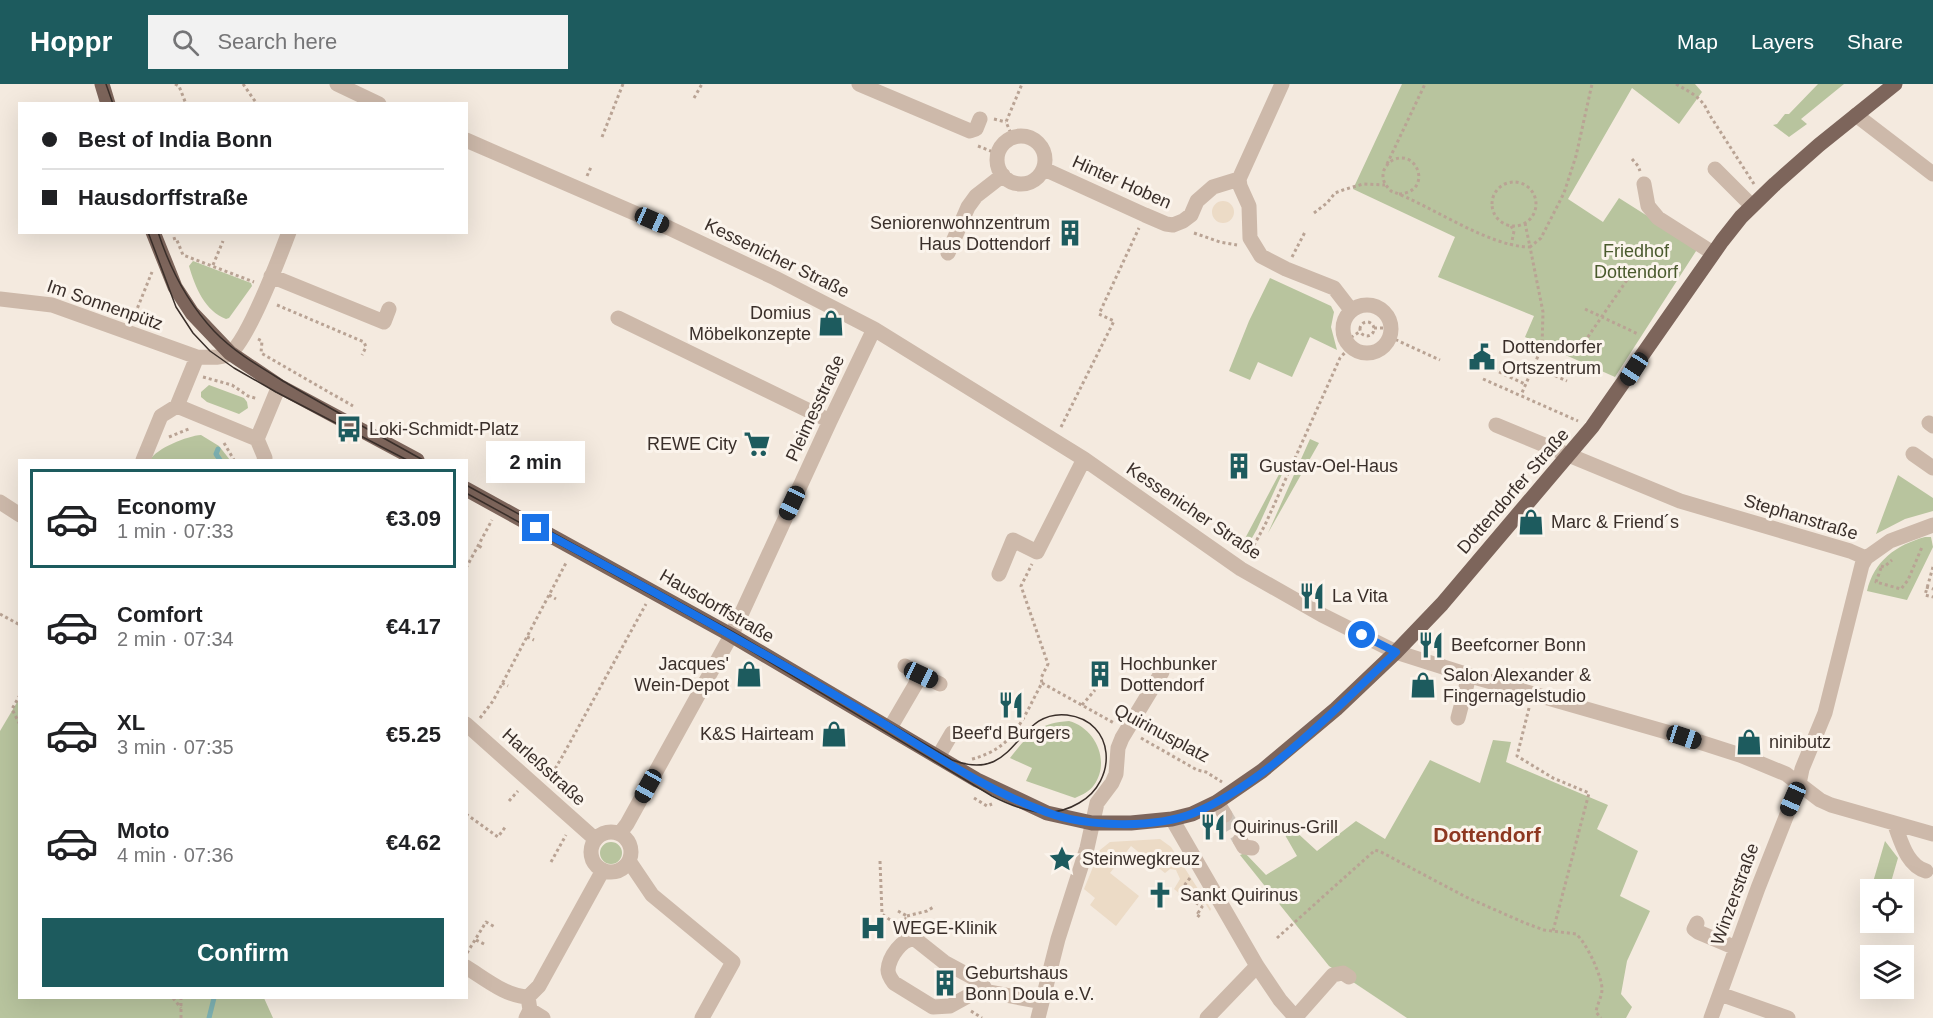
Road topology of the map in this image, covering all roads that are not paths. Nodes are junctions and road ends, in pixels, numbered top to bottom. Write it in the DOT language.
graph roads {
  1 [pos="102,84"];
  2 [pos="859,84"];
  3 [pos="1282,84"];
  4 [pos="1895,84"];
  5 [pos="344,90"];
  6 [pos="107,102"];
  7 [pos="374,102"];
  8 [pos="1856,115"];
  9 [pos="980,119"];
  10 [pos="468,141"];
  11 [pos="1044,169"];
  12 [pos="1715,169"];
  13 [pos="1933,174"];
  14 [pos="1003,175"];
  15 [pos="1239,179"];
  16 [pos="1644,184"];
  17 [pos="1758,200"];
  18 [pos="288,234"];
  19 [pos="155,239"];
  20 [pos="948,253"];
  21 [pos="1713,253"];
  22 [pos="267,287"];
  23 [pos="0,299"];
  24 [pos="389,309"];
  25 [pos="1351,310"];
  26 [pos="618,318"];
  27 [pos="874,329"];
  28 [pos="230,353"];
  29 [pos="196,357"];
  30 [pos="279,386"];
  31 [pos="177,406"];
  32 [pos="830,421"];
  33 [pos="1497,425"];
  34 [pos="257,439"];
  35 [pos="146,454"];
  36 [pos="1913,454"];
  37 [pos="1570,455"];
  38 [pos="264,459"];
  39 [pos="415,459"];
  40 [pos="1084,459"];
  41 [pos="1933,468"];
  42 [pos="468,490"];
  43 [pos="0,502"];
  44 [pos="18,514"];
  45 [pos="1933,525"];
  46 [pos="1866,558"];
  47 [pos="999,574"];
  48 [pos="731,635"];
  49 [pos="1396,652"];
  50 [pos="905,666"];
  51 [pos="1162,672"];
  52 [pos="921,675"];
  53 [pos="1469,676"];
  54 [pos="940,684"];
  55 [pos="1458,718"];
  56 [pos="469,727"];
  57 [pos="890,728"];
  58 [pos="952,733"];
  59 [pos="942,759"];
  60 [pos="1799,784"];
  61 [pos="1172,819"];
  62 [pos="1092,823"];
  63 [pos="1894,823"];
  64 [pos="620,833"];
  65 [pos="1933,834"];
  66 [pos="596,839"];
  67 [pos="629,861"];
  68 [pos="603,870"];
  69 [pos="1926,871"];
  70 [pos="1694,932"];
  71 [pos="1736,948"];
  72 [pos="1257,966"];
  73 [pos="468,968"];
  74 [pos="1350,977"];
  75 [pos="987,992"];
  76 [pos="1720,994"];
  77 [pos="1042,1002"];
  78 [pos="532,1011"];
  79 [pos="702,1018"];
  80 [pos="1038,1018"];
  81 [pos="1207,1018"];
  82 [pos="1295,1018"];
  83 [pos="1711,1018"];
  84 [pos="1788,1018"];
  1 -- 6 [label="main road"];
  2 -- 9 [label="street"];
  3 -- 15 [label="street"];
  4 -- 8 [label="main road, Dottendorfer Straße"];
  5 -- 7 [label="street"];
  8 -- 13 [label="street"];
  8 -- 17 [label="main road, Dottendorfer Straße"];
  10 -- 27 [label="street, Kessenicher Straße"];
  11 -- 14 [label="street, Hinter Hoben"];
  11 -- 14 [label="street, Hinter Hoben"];
  11 -- 15 [label="street, Hinter Hoben"];
  12 -- 17 [label="street"];
  14 -- 20 [label="street"];
  15 -- 25 [label="street"];
  16 -- 21 [label="street"];
  17 -- 21 [label="main road, Dottendorfer Straße"];
  18 -- 22 [label="street"];
  19 -- 28 [label="main road"];
  21 -- 37 [label="main road, Dottendorfer Straße"];
  22 -- 24 [label="street"];
  22 -- 28 [label="street"];
  23 -- 29 [label="street, Im Sonnenpütz"];
  25 -- 25 [label="street"];
  26 -- 32 [label="street"];
  27 -- 32 [label="street, Pleimesstraße"];
  27 -- 40 [label="street, Kessenicher Straße"];
  28 -- 29 [label="street"];
  28 -- 30 [label="main road"];
  29 -- 31 [label="street"];
  30 -- 34 [label="street"];
  30 -- 39 [label="main road"];
  31 -- 34 [label="street"];
  31 -- 35 [label="street"];
  32 -- 48 [label="street, Pleimesstraße"];
  33 -- 37 [label="street, Stephanstraße"];
  34 -- 38 [label="street"];
  36 -- 41 [label="street"];
  37 -- 46 [label="street, Stephanstraße"];
  37 -- 49 [label="main road, Dottendorfer Straße"];
  40 -- 47 [label="street"];
  40 -- 49 [label="street, Kessenicher Straße"];
  42 -- 48 [label="main road, Hausdorffstraße"];
  43 -- 44 [label="street"];
  45 -- 46 [label="street"];
  46 -- 60 [label="street, Stephanstraße"];
  48 -- 57 [label="main road, Hausdorffstraße"];
  48 -- 64 [label="street, Pleimesstraße"];
  49 -- 53 [label="street, Kessenicher Straße"];
  49 -- 61 [label="main road, Dottendorfer Straße"];
  50 -- 52 [label="street"];
  51 -- 62 [label="street"];
  52 -- 54 [label="street"];
  52 -- 57 [label="street"];
  53 -- 55 [label="street"];
  53 -- 60 [label="street, Kessenicher Straße"];
  56 -- 66 [label="street, Harleßstraße"];
  57 -- 59 [label="main road, Hausdorffstraße"];
  58 -- 59 [label="street"];
  59 -- 62 [label="main road, Hausdorffstraße"];
  60 -- 63 [label="street, Kessenicher Straße"];
  60 -- 71 [label="street, Winzerstraße"];
  61 -- 62 [label="main road, Dottendorfer Straße"];
  61 -- 72 [label="street"];
  62 -- 77 [label="street"];
  63 -- 65 [label="street, Kessenicher Straße"];
  63 -- 69 [label="street"];
  64 -- 66 [label="street"];
  64 -- 67 [label="street"];
  66 -- 68 [label="street"];
  67 -- 68 [label="street"];
  67 -- 79 [label="street"];
  68 -- 78 [label="street"];
  70 -- 71 [label="street"];
  71 -- 76 [label="street, Winzerstraße"];
  72 -- 81 [label="street"];
  72 -- 82 [label="street"];
  73 -- 78 [label="street"];
  74 -- 82 [label="street"];
  75 -- 75 [label="street"];
  75 -- 77 [label="street"];
  76 -- 83 [label="street, Winzerstraße"];
  76 -- 84 [label="street"];
  77 -- 80 [label="street"];
}
